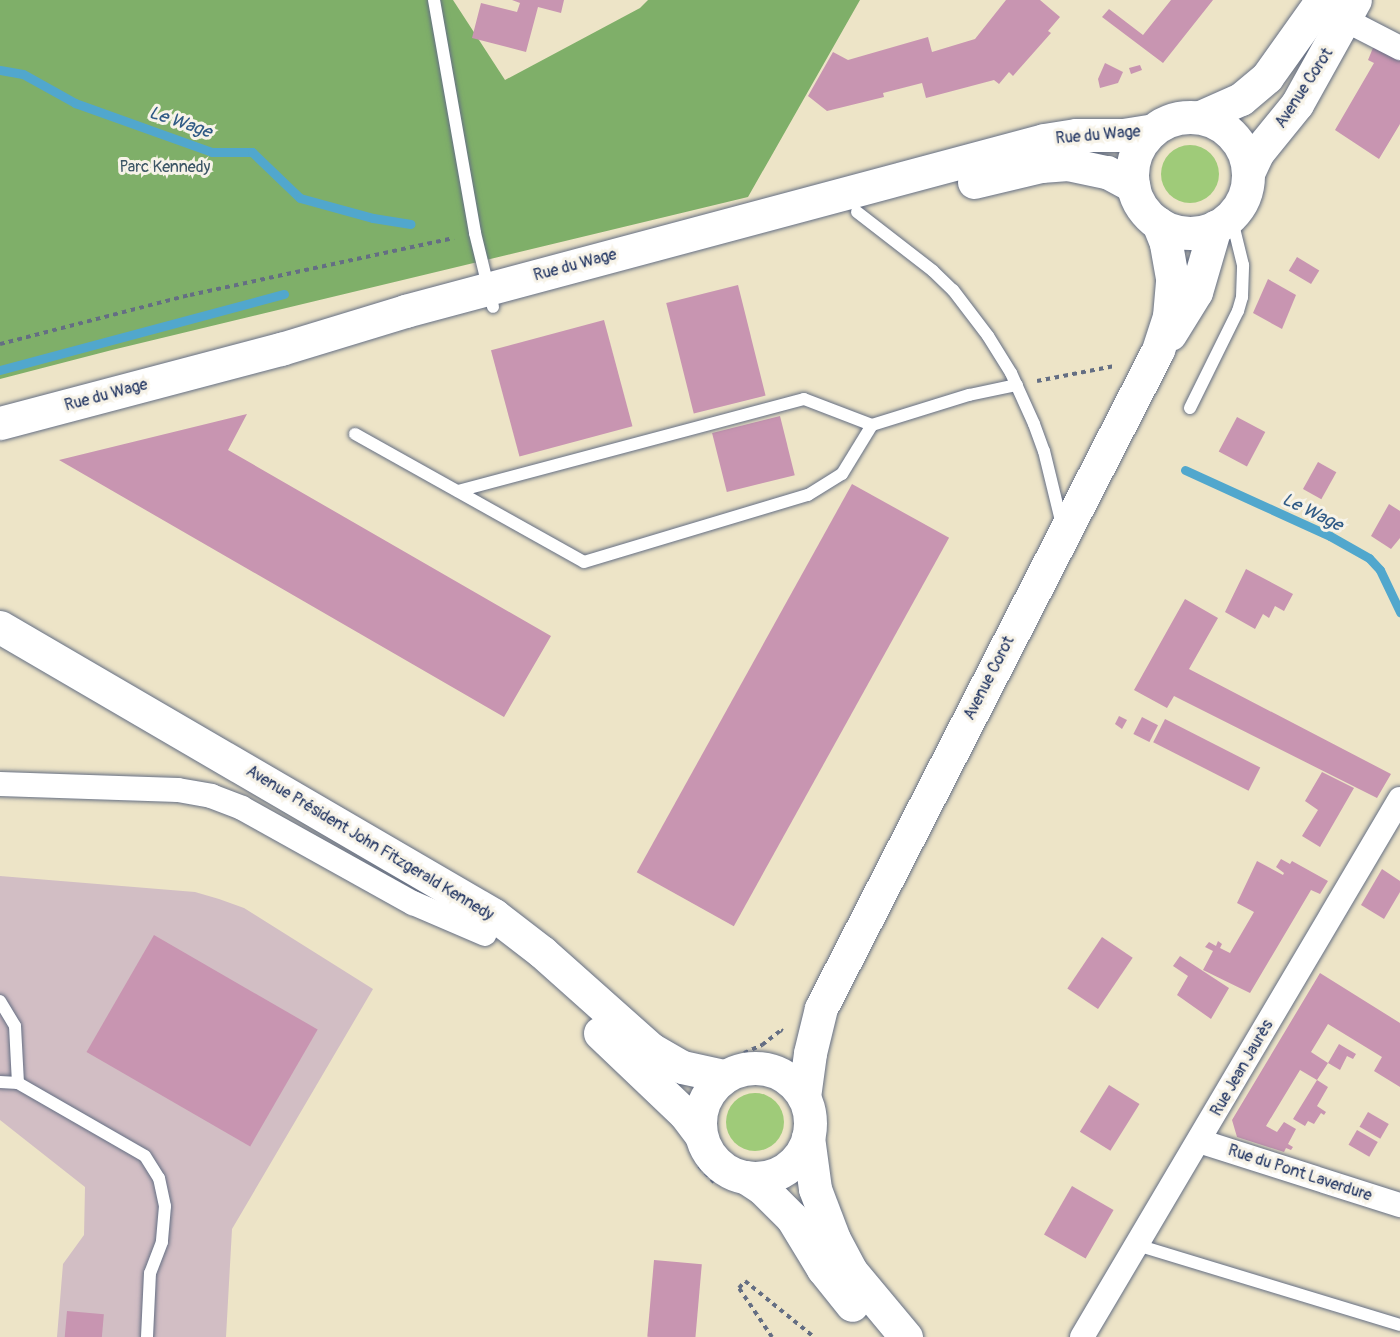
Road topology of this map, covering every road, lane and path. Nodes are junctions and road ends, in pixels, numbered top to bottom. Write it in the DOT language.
graph roads {
  1 [pos="434,0"];
  2 [pos="1330,5"];
  3 [pos="1400,48"];
  4 [pos="1200,117"];
  5 [pos="1153,130"];
  6 [pos="1248,173"];
  7 [pos="1133,186"];
  8 [pos="857,212"];
  9 [pos="1223,222"];
  10 [pos="1158,223"];
  11 [pos="475,233"];
  12 [pos="491,298"];
  13 [pos="0,344"];
  14 [pos="1156,354"];
  15 [pos="1017,385"];
  16 [pos="1190,408"];
  17 [pos="0,423"];
  18 [pos="872,425"];
  19 [pos="355,434"];
  20 [pos="0,437"];
  21 [pos="458,491"];
  22 [pos="1064,532"];
  23 [pos="0,627"];
  24 [pos="0,651"];
  25 [pos="0,784"];
  26 [pos="1400,799"];
  27 [pos="485,934"];
  28 [pos="0,1001"];
  29 [pos="821,1008"];
  30 [pos="738,1072"];
  31 [pos="0,1082"];
  32 [pos="18,1083"];
  33 [pos="804,1097"];
  34 [pos="701,1135"];
  35 [pos="808,1137"];
  36 [pos="1199,1141"];
  37 [pos="745,1177"];
  38 [pos="1400,1205"];
  39 [pos="1137,1245"];
  40 [pos="1400,1325"];
  41 [pos="896,1335"];
  42 [pos="147,1337"];
  43 [pos="772,1337"];
  44 [pos="814,1337"];
  45 [pos="1082,1337"];
  1 -- 11 [label="lane"];
  2 -- 3 [label="street"];
  2 -- 4 [label="street, Avenue Corot"];
  2 -- 6 [label="street, Avenue Corot"];
  4 -- 5 [label="street, Avenue Corot"];
  4 -- 6 [label="street"];
  5 -- 7 [label="street"];
  5 -- 12 [label="street, Rue du Wage"];
  6 -- 9 [label="street, Avenue Corot"];
  7 -- 8 [label="street, Rue du Wage"];
  7 -- 10 [label="street, Avenue Corot"];
  8 -- 12 [label="street, Rue du Wage"];
  8 -- 15 [label="lane"];
  9 -- 10 [label="street"];
  9 -- 14 [label="street, Avenue Corot"];
  9 -- 16 [label="lane"];
  10 -- 14 [label="street, Avenue Corot"];
  11 -- 12 [label="lane"];
  11 -- 13 [label="path"];
  12 -- 17 [label="street, Rue du Wage"];
  12 -- 20 [label="street, Rue du Wage"];
  14 -- 15 [label="path"];
  14 -- 22 [label="street, Avenue Corot"];
  15 -- 18 [label="lane"];
  15 -- 22 [label="lane"];
  18 -- 21 [label="lane"];
  18 -- 21 [label="lane"];
  19 -- 21 [label="lane"];
  22 -- 29 [label="street, Avenue Corot"];
  23 -- 30 [label="street, Avenue Président John Fitzgerald Kennedy"];
  24 -- 27 [label="street, Avenue Président John Fitzgerald Kennedy"];
  25 -- 27 [label="street"];
  26 -- 36 [label="street, Rue Jean Jaurès"];
  27 -- 34 [label="street, Avenue Président John Fitzgerald Kennedy"];
  28 -- 32 [label="lane"];
  29 -- 30 [label="street, Avenue Corot"];
  29 -- 33 [label="street, Avenue Corot"];
  30 -- 33 [label="street, Avenue Président John Fitzgerald Kennedy"];
  30 -- 34 [label="street"];
  31 -- 32 [label="lane"];
  32 -- 42 [label="lane"];
  33 -- 35 [label="street, Avenue Président John Fitzgerald Kennedy"];
  34 -- 37 [label="street, Avenue Président John Fitzgerald Kennedy"];
  35 -- 37 [label="street"];
  35 -- 41 [label="street, Avenue Président John Fitzgerald Kennedy"];
  36 -- 38 [label="street, Rue du Pont Laverdure"];
  36 -- 39 [label="street, Rue Jean Jaurès"];
  37 -- 41 [label="street, Avenue Président John Fitzgerald Kennedy"];
  39 -- 40 [label="lane"];
  39 -- 45 [label="street, Rue Jean Jaurès"];
  43 -- 44 [label="path"];
}
